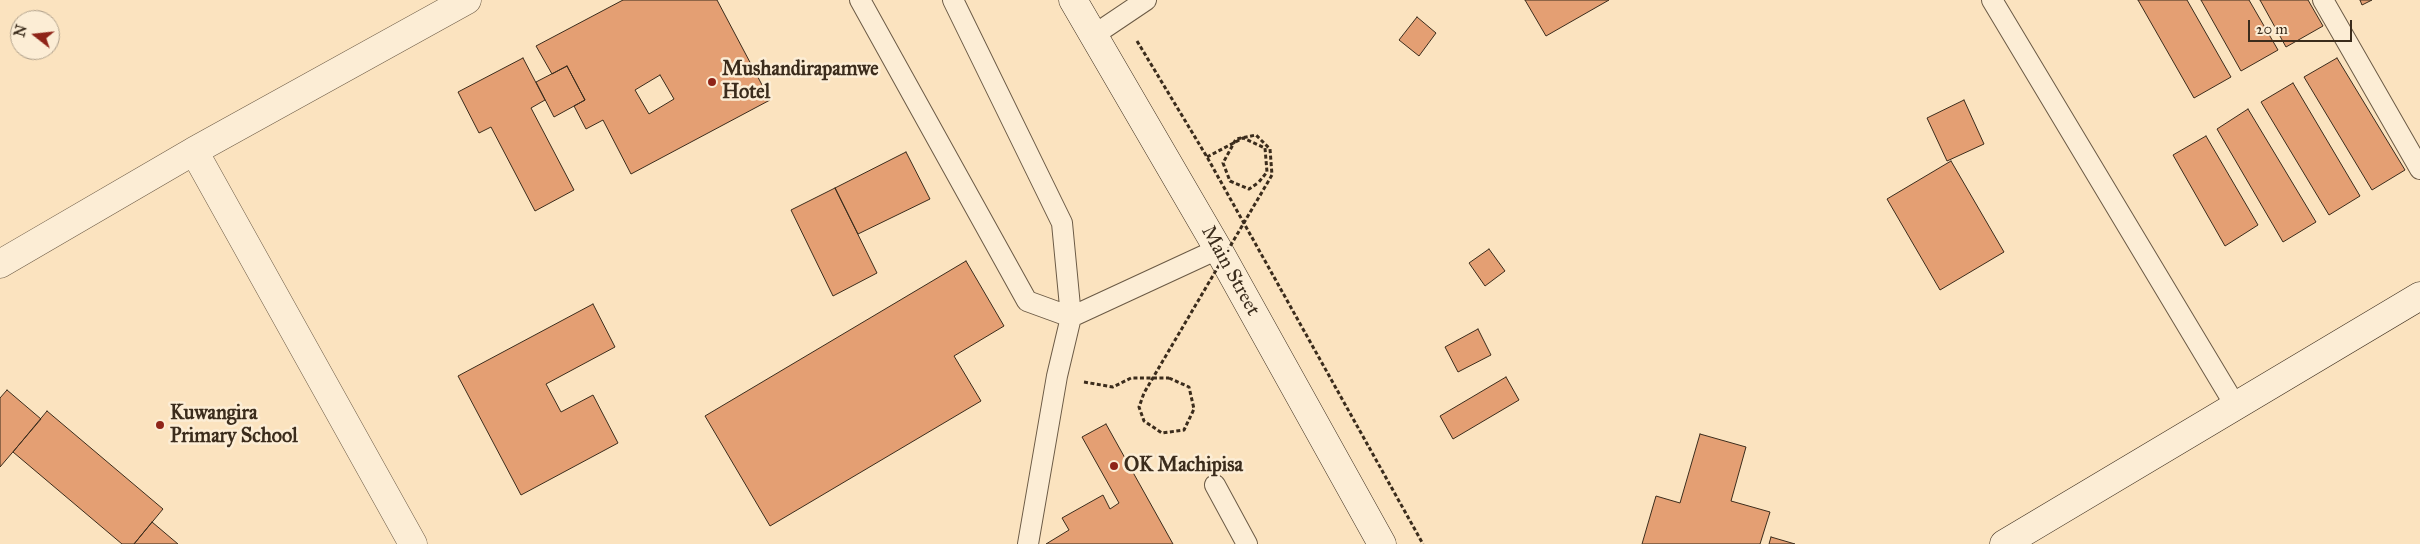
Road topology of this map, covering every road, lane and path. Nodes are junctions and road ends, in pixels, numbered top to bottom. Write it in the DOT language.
graph roads {
  1 [pos="467,0"];
  2 [pos="860,0"];
  3 [pos="953,0"];
  4 [pos="1073,0"];
  5 [pos="1146,0"];
  6 [pos="1992,0"];
  7 [pos="2323,0"];
  8 [pos="1122,16"];
  9 [pos="1094,35"];
  10 [pos="194,151"];
  11 [pos="1207,157"];
  12 [pos="2420,169"];
  13 [pos="1218,249"];
  14 [pos="0,264"];
  15 [pos="2420,296"];
  16 [pos="1071,317"];
  17 [pos="1057,376"];
  18 [pos="2235,405"];
  19 [pos="1214,485"];
  20 [pos="414,544"];
  21 [pos="1028,544"];
  22 [pos="1247,544"];
  23 [pos="1382,544"];
  24 [pos="1423,544"];
  25 [pos="2004,544"];
  1 -- 10 [label="street"];
  2 -- 16 [label="lane"];
  3 -- 16 [label="lane"];
  4 -- 9 [label="street, Main Street"];
  5 -- 8 [label="lane"];
  6 -- 18 [label="lane"];
  7 -- 12 [label="lane"];
  8 -- 9 [label="lane"];
  8 -- 11 [label="path"];
  9 -- 13 [label="street, Main Street"];
  10 -- 14 [label="street"];
  10 -- 20 [label="street"];
  11 -- 17 [label="path, bridge"];
  11 -- 24 [label="path"];
  13 -- 16 [label="lane"];
  13 -- 23 [label="street, Main Street"];
  15 -- 18 [label="street"];
  16 -- 17 [label="lane"];
  17 -- 21 [label="lane"];
  18 -- 25 [label="street"];
  19 -- 22 [label="lane"];
}
